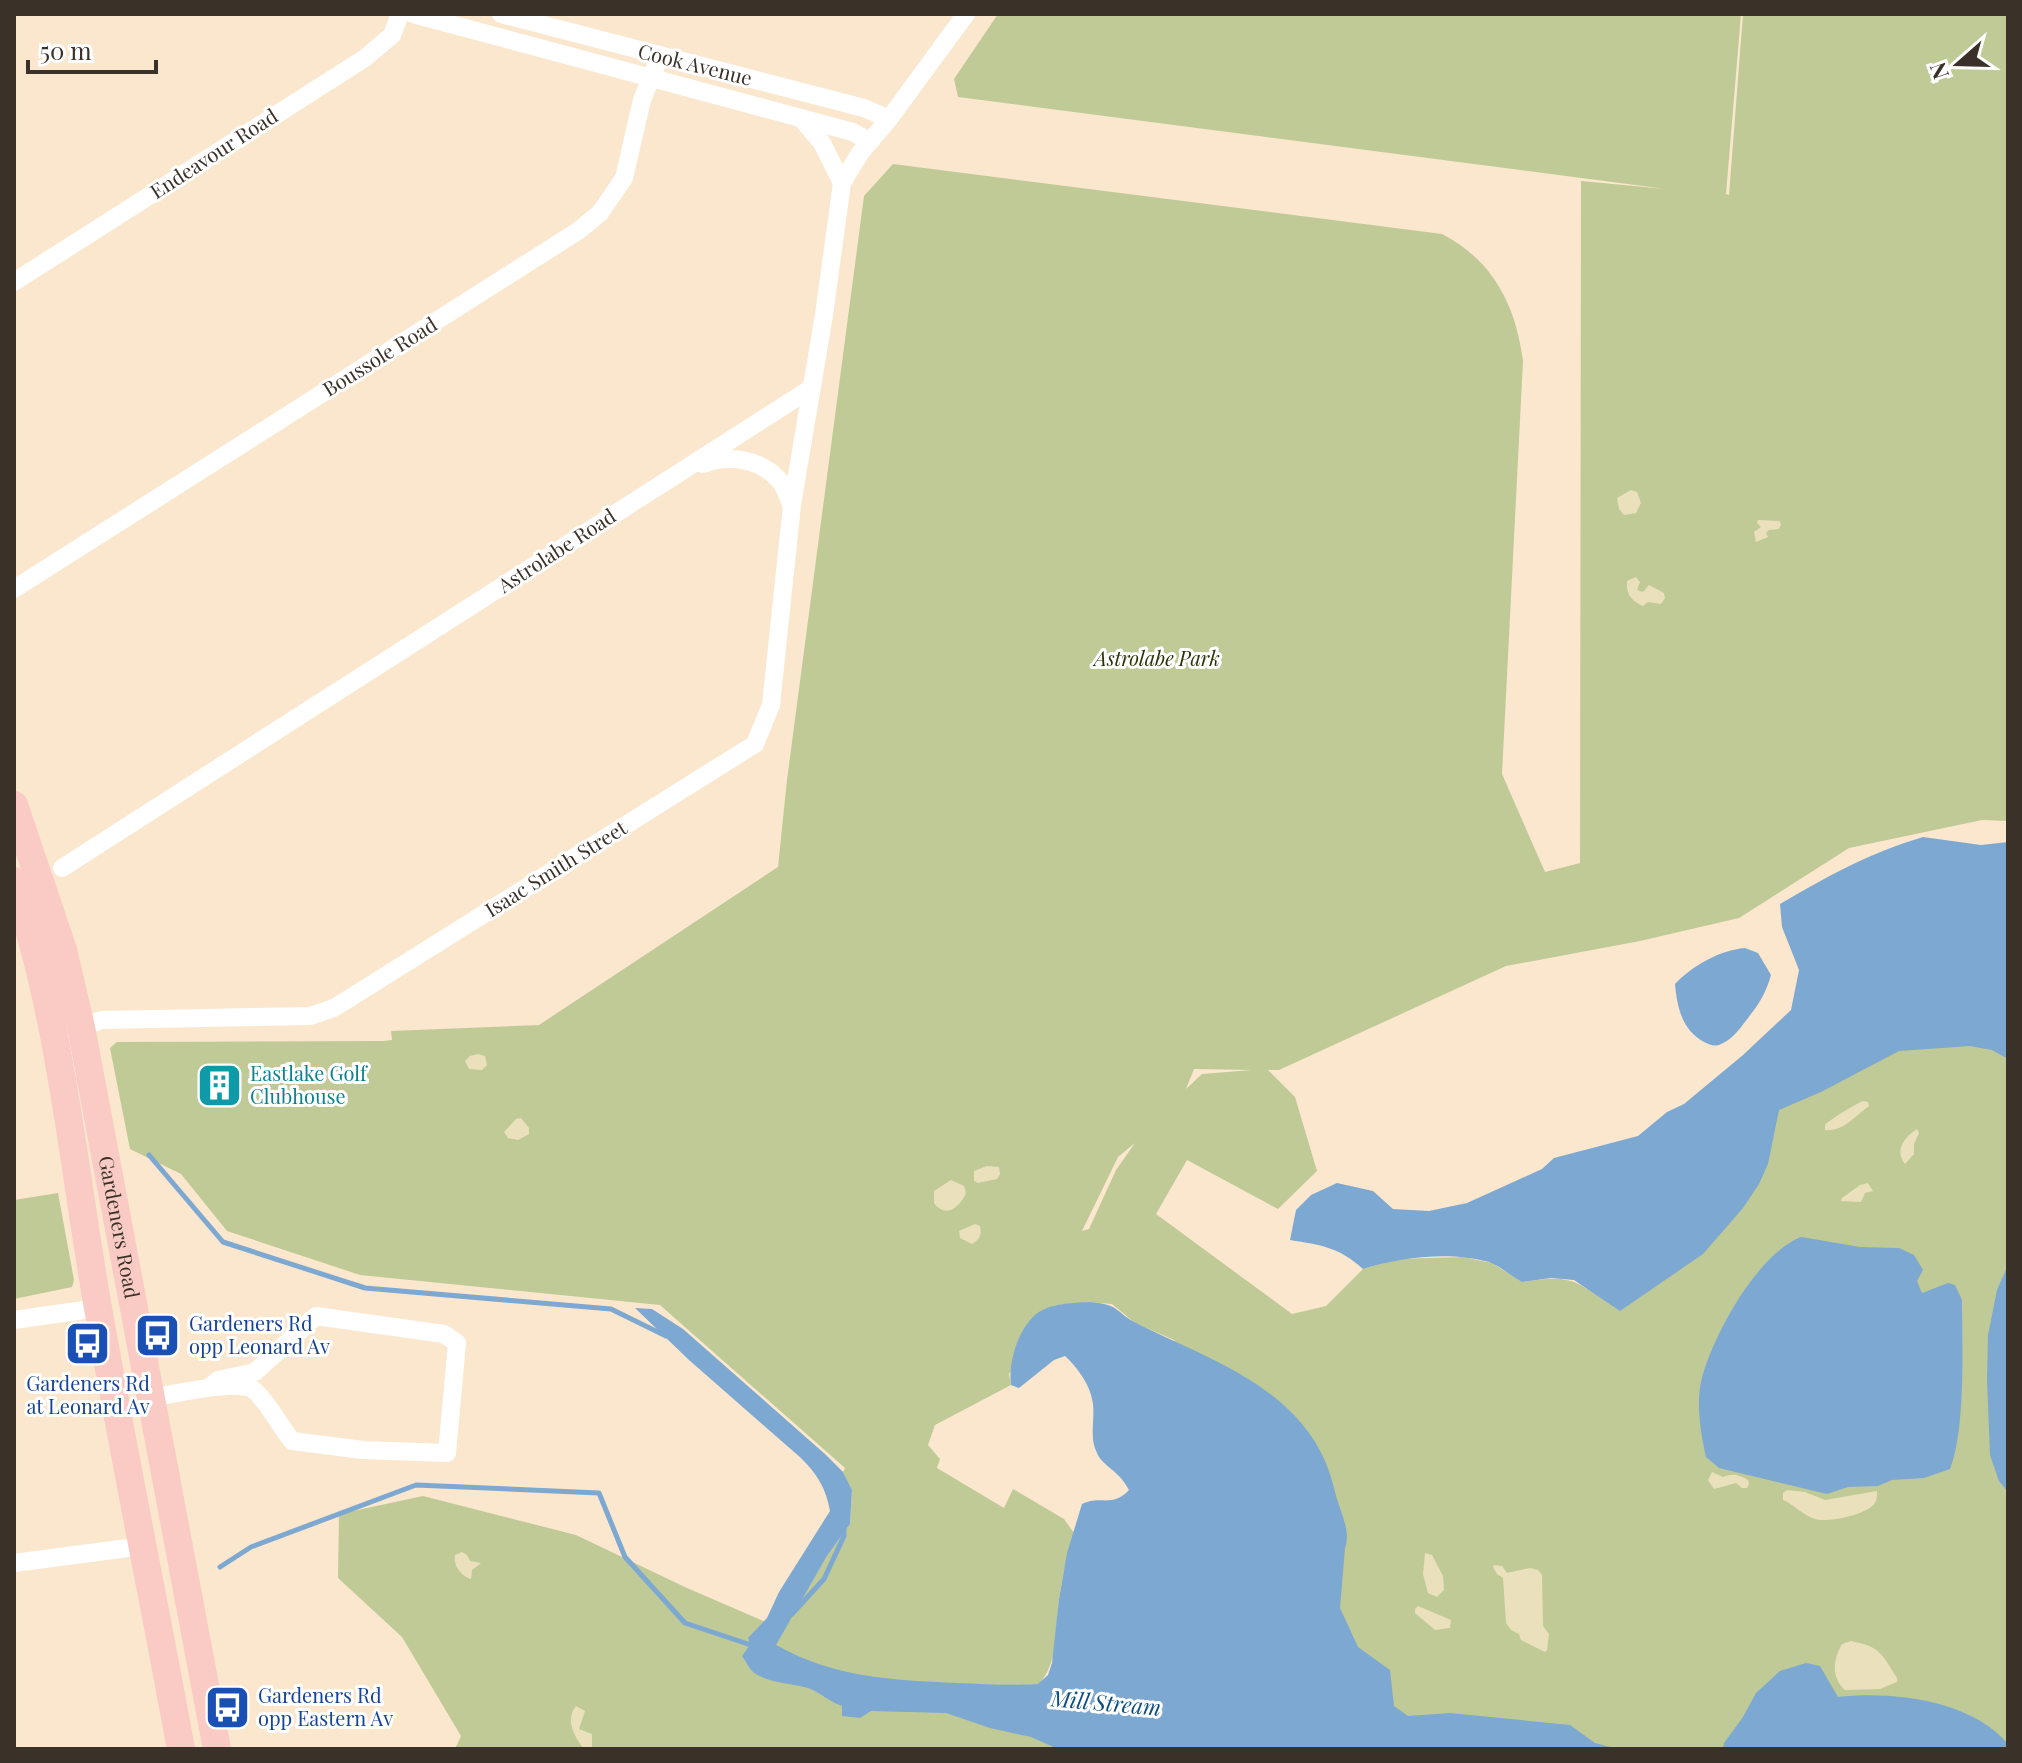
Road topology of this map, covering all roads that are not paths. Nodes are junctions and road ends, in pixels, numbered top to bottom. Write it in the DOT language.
graph roads {
  1 [pos="400,14"];
  2 [pos="413,14"];
  3 [pos="501,14"];
  4 [pos="966,14"];
  5 [pos="478,21"];
  6 [pos="660,56"];
  7 [pos="653,79"];
  8 [pos="801,118"];
  9 [pos="889,119"];
  10 [pos="870,142"];
  11 [pos="842,183"];
  12 [pos="14,282"];
  13 [pos="810,389"];
  14 [pos="678,473"];
  15 [pos="792,505"];
  16 [pos="14,589"];
  17 [pos="14,805"];
  18 [pos="62,868"];
  19 [pos="17,898"];
  20 [pos="81,1027"];
  21 [pos="66,1102"];
  22 [pos="98,1308"];
  23 [pos="14,1320"];
  24 [pos="210,1387"];
  25 [pos="151,1398"];
  26 [pos="143,1546"];
  27 [pos="14,1563"];
  28 [pos="181,1749"];
  29 [pos="217,1749"];
  1 -- 12 [label="street, Endeavour Road"];
  2 -- 5 [label="street, Cook Avenue"];
  3 -- 6 [label="street, Cook Avenue"];
  4 -- 9 [label="street"];
  5 -- 7 [label="street, Cook Avenue"];
  6 -- 7 [label="street, Boussole Road"];
  6 -- 9 [label="street, Cook Avenue"];
  7 -- 8 [label="street, Cook Avenue"];
  7 -- 16 [label="street, Boussole Road"];
  8 -- 10 [label="street, Cook Avenue"];
  8 -- 11 [label="street"];
  9 -- 10 [label="street"];
  10 -- 11 [label="street"];
  11 -- 13 [label="street"];
  13 -- 14 [label="street, Astrolabe Road"];
  13 -- 15 [label="street, Isaac Smith Street"];
  14 -- 15 [label="street"];
  14 -- 18 [label="street, Astrolabe Road"];
  15 -- 20 [label="street, Isaac Smith Street"];
  17 -- 20 [label="main road, Gardeners Road"];
  19 -- 21 [label="main road, Gardeners Road"];
  20 -- 21 [label="street"];
  20 -- 25 [label="main road, Gardeners Road"];
  21 -- 22 [label="main road, Gardeners Road"];
  22 -- 23 [label="street"];
  22 -- 26 [label="main road, Gardeners Road"];
  24 -- 24 [label="street"];
  24 -- 25 [label="street"];
  25 -- 29 [label="main road, Gardeners Road"];
  26 -- 27 [label="street"];
  26 -- 28 [label="main road, Gardeners Road"];
}
